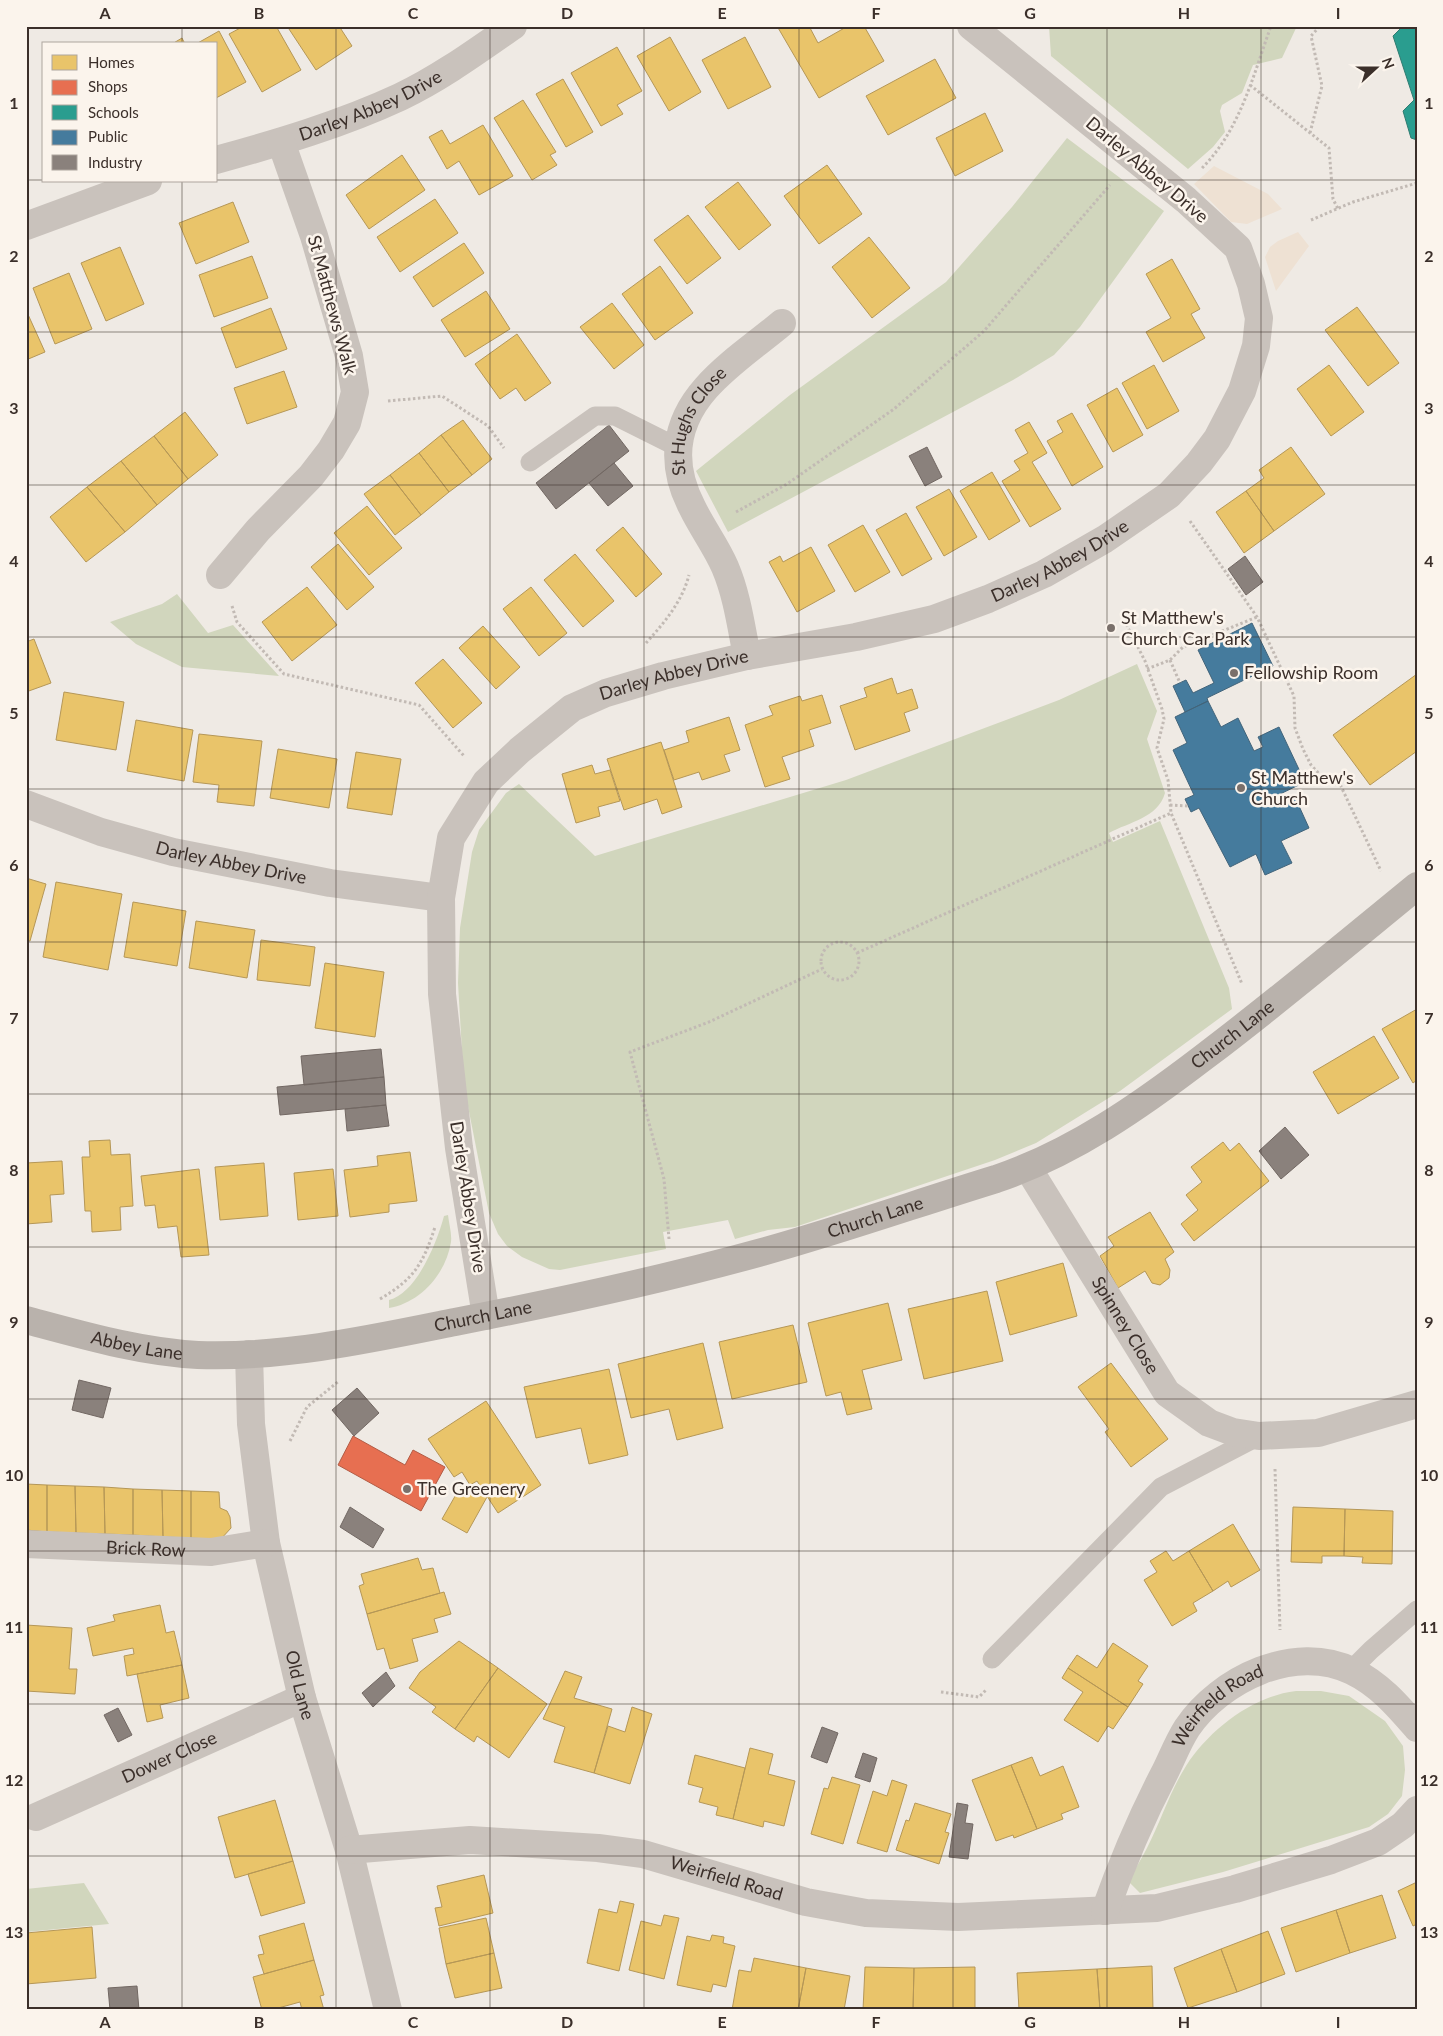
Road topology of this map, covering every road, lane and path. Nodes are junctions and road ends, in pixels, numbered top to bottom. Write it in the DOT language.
graph roads {
  1 [pos="513,26"];
  2 [pos="971,26"];
  3 [pos="1271,26"];
  4 [pos="1320,26"];
  5 [pos="1250,84"];
  6 [pos="1310,133"];
  7 [pos="281,142"];
  8 [pos="218,159"];
  9 [pos="145,182"];
  10 [pos="1417,183"];
  11 [pos="1177,193"];
  12 [pos="1103,196"];
  13 [pos="1338,209"];
  14 [pos="1311,220"];
  15 [pos="26,226"];
  16 [pos="782,323"];
  17 [pos="355,392"];
  18 [pos="678,446"];
  19 [pos="530,462"];
  20 [pos="1168,495"];
  21 [pos="704,529"];
  22 [pos="220,575"];
  23 [pos="1257,617"];
  24 [pos="1124,620"];
  25 [pos="237,622"];
  26 [pos="747,656"];
  27 [pos="1170,660"];
  28 [pos="1147,669"];
  29 [pos="1180,683"];
  30 [pos="632,686"];
  31 [pos="486,782"];
  32 [pos="26,804"];
  33 [pos="1170,805"];
  34 [pos="1188,806"];
  35 [pos="1171,813"];
  36 [pos="1417,886"];
  37 [pos="441,898"];
  38 [pos="1395,904"];
  39 [pos="857,953"];
  40 [pos="822,969"];
  41 [pos="1237,976"];
  42 [pos="1028,1168"];
  43 [pos="436,1225"];
  44 [pos="674,1274"];
  45 [pos="378,1301"];
  46 [pos="486,1316"];
  47 [pos="26,1320"];
  48 [pos="248,1354"];
  49 [pos="344,1378"];
  50 [pos="1417,1404"];
  51 [pos="1267,1436"];
  52 [pos="285,1450"];
  53 [pos="266,1543"];
  54 [pos="26,1544"];
  55 [pos="1417,1610"];
  56 [pos="992,1659"];
  57 [pos="1281,1664"];
  58 [pos="1351,1670"];
  59 [pos="302,1698"];
  60 [pos="1417,1728"];
  61 [pos="1417,1810"];
  62 [pos="36,1817"];
  63 [pos="349,1850"];
  64 [pos="1105,1911"];
  65 [pos="388,2010"];
  1 -- 7 [label="street, Darley Abbey Drive"];
  2 -- 11 [label="street, Darley Abbey Drive"];
  3 -- 5 [label="path"];
  4 -- 6 [label="path"];
  5 -- 6 [label="path"];
  5 -- 11 [label="path"];
  6 -- 13 [label="path"];
  7 -- 8 [label="street, Darley Abbey Drive"];
  7 -- 17 [label="street, St Matthews Walk"];
  9 -- 15 [label="street"];
  10 -- 13 [label="path"];
  11 -- 20 [label="street, Darley Abbey Drive"];
  12 -- 21 [label="path"];
  13 -- 14 [label="path"];
  16 -- 18 [label="street, St Hughs Close"];
  17 -- 19 [label="path"];
  17 -- 22 [label="street, St Matthews Walk"];
  18 -- 19 [label="lane"];
  18 -- 21 [label="street, St Hughs Close"];
  20 -- 23 [label="path"];
  20 -- 26 [label="street, Darley Abbey Drive"];
  21 -- 26 [label="street, St Hughs Close"];
  21 -- 30 [label="path"];
  23 -- 27 [label="path"];
  23 -- 38 [label="path"];
  24 -- 28 [label="path"];
  25 -- 31 [label="path"];
  26 -- 30 [label="street, Darley Abbey Drive"];
  27 -- 28 [label="path"];
  27 -- 29 [label="path"];
  28 -- 33 [label="path"];
  30 -- 31 [label="street, Darley Abbey Drive"];
  31 -- 37 [label="street, Darley Abbey Drive"];
  32 -- 37 [label="street, Darley Abbey Drive"];
  33 -- 34 [label="path"];
  33 -- 35 [label="path"];
  35 -- 39 [label="path"];
  35 -- 41 [label="path"];
  36 -- 38 [label="street, Church Lane"];
  37 -- 46 [label="street, Darley Abbey Drive"];
  38 -- 42 [label="street, Church Lane"];
  39 -- 40 [label="path"];
  39 -- 40 [label="path"];
  40 -- 44 [label="path"];
  42 -- 44 [label="street, Church Lane"];
  42 -- 51 [label="street, Spinney Close"];
  43 -- 45 [label="path"];
  44 -- 46 [label="street, Church Lane"];
  46 -- 48 [label="street, Church Lane"];
  47 -- 48 [label="street, Abbey Lane"];
  48 -- 53 [label="street, Old Lane"];
  49 -- 52 [label="path"];
  50 -- 51 [label="street, Spinney Close"];
  51 -- 56 [label="lane, Spinney Close"];
  51 -- 57 [label="path"];
  53 -- 54 [label="street, Brick Row"];
  53 -- 59 [label="street, Old Lane"];
  55 -- 58 [label="lane"];
  57 -- 58 [label="street, Weirfield Road"];
  57 -- 64 [label="street, Weirfield Road"];
  58 -- 60 [label="street, Weirfield Road"];
  59 -- 62 [label="street, Dower Close"];
  59 -- 63 [label="street, Old Lane"];
  61 -- 64 [label="street, Weirfield Road"];
  63 -- 64 [label="street, Weirfield Road"];
  63 -- 65 [label="street, Old Lane"];
}
